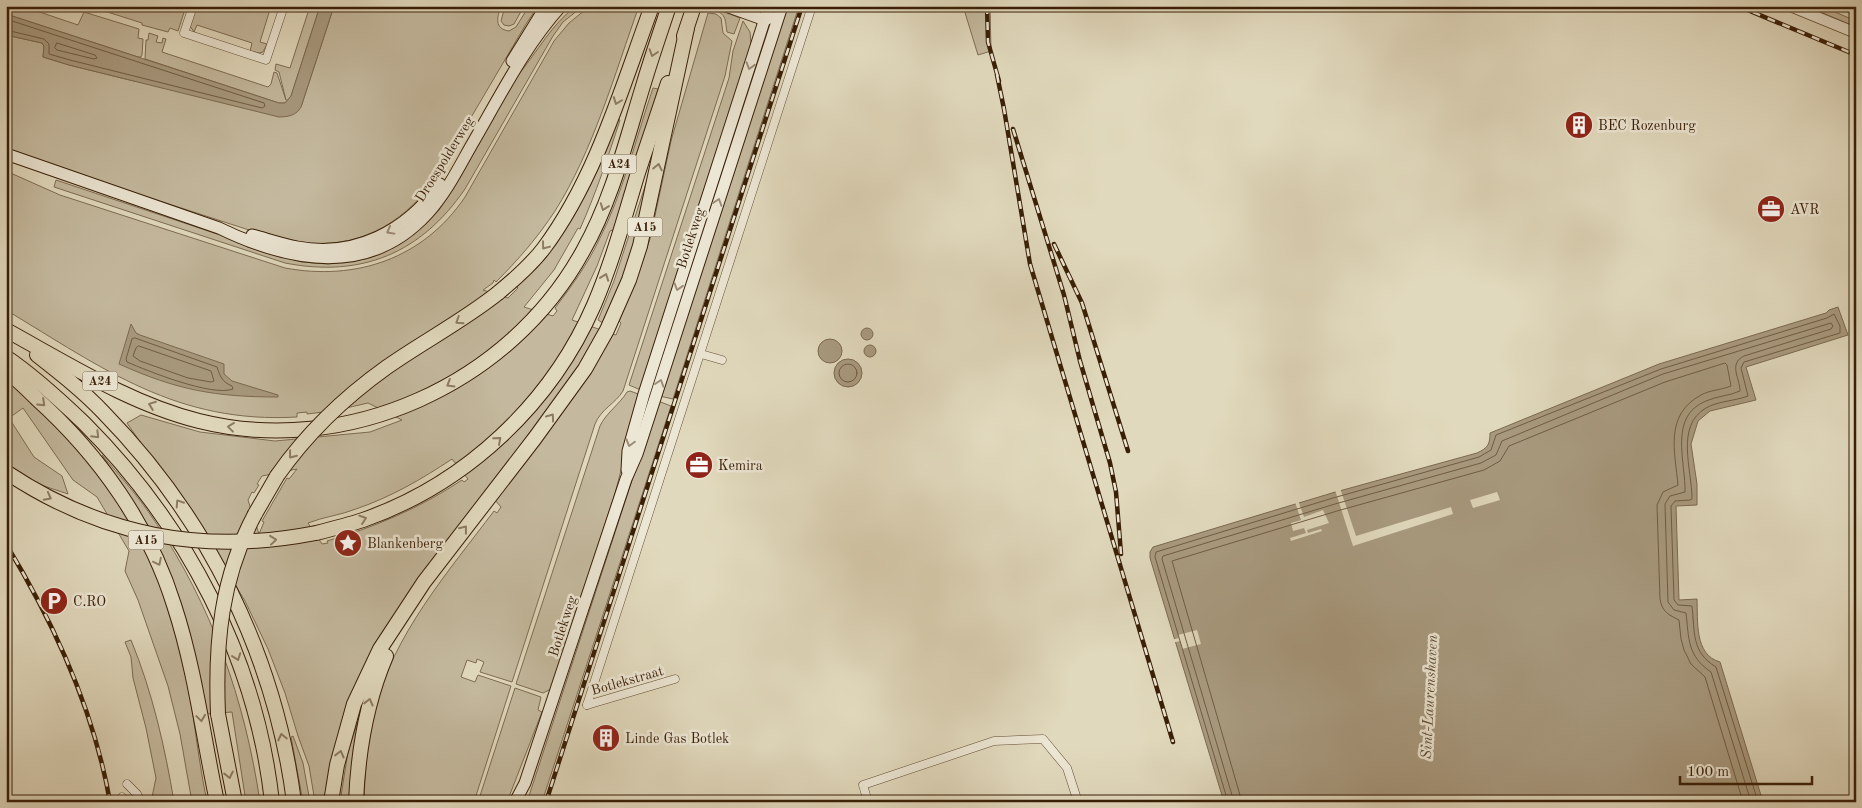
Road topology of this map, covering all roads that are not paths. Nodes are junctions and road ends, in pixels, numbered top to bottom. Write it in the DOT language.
graph roads {
  1 [pos="193,6"];
  2 [pos="284,6"];
  3 [pos="546,6"];
  4 [pos="561,6"];
  5 [pos="652,6"];
  6 [pos="669,6"];
  7 [pos="694,6"];
  8 [pos="726,6"];
  9 [pos="812,6"];
  10 [pos="1790,6"];
  11 [pos="776,8"];
  12 [pos="765,20"];
  13 [pos="687,28"];
  14 [pos="1856,33"];
  15 [pos="6,154"];
  16 [pos="219,228"];
  17 [pos="6,332"];
  18 [pos="701,354"];
  19 [pos="6,357"];
  20 [pos="722,360"];
  21 [pos="6,371"];
  22 [pos="6,472"];
  23 [pos="626,479"];
  24 [pos="424,582"];
  25 [pos="675,679"];
  26 [pos="525,783"];
  27 [pos="127,784"];
  28 [pos="140,802"];
  29 [pos="216,802"];
  30 [pos="235,802"];
  31 [pos="272,802"];
  32 [pos="294,802"];
  33 [pos="331,802"];
  34 [pos="356,802"];
  35 [pos="515,802"];
  36 [pos="524,802"];
  37 [pos="868,802"];
  38 [pos="1078,802"];
  1 -- 2 [label="street"];
  3 -- 16 [label="main road, Droespolderweg, one-way"];
  4 -- 16 [label="main road, Droespolderweg"];
  5 -- 30 [label="highway, A24, one-way, bridge"];
  6 -- 17 [label="highway, A24, one-way"];
  7 -- 13 [label="highway, A24"];
  8 -- 12 [label="main road"];
  9 -- 18 [label="street"];
  10 -- 14 [label="street"];
  11 -- 12 [label="main road"];
  23 -- 11 [label="main road, Botlekweg, one-way"];
  12 -- 23 [label="main road, Botlekweg, one-way"];
  22 -- 13 [label="highway, A24, one-way, bridge"];
  24 -- 13 [label="highway, A15, one-way"];
  15 -- 16 [label="main road, Droespolderweg"];
  32 -- 17 [label="highway, one-way"];
  18 -- 20 [label="street"];
  18 -- 25 [label="street, Botlekstraat"];
  19 -- 31 [label="highway, A15, one-way"];
  21 -- 29 [label="highway, A15, one-way"];
  23 -- 26 [label="main road, Botlekweg"];
  33 -- 24 [label="highway, A15, one-way"];
  34 -- 24 [label="highway, A15, one-way"];
  26 -- 35 [label="main road, Botlekweg"];
  26 -- 36 [label="main road, Botlekweg"];
  27 -- 28 [label="street"];
  37 -- 38 [label="street"];
}
